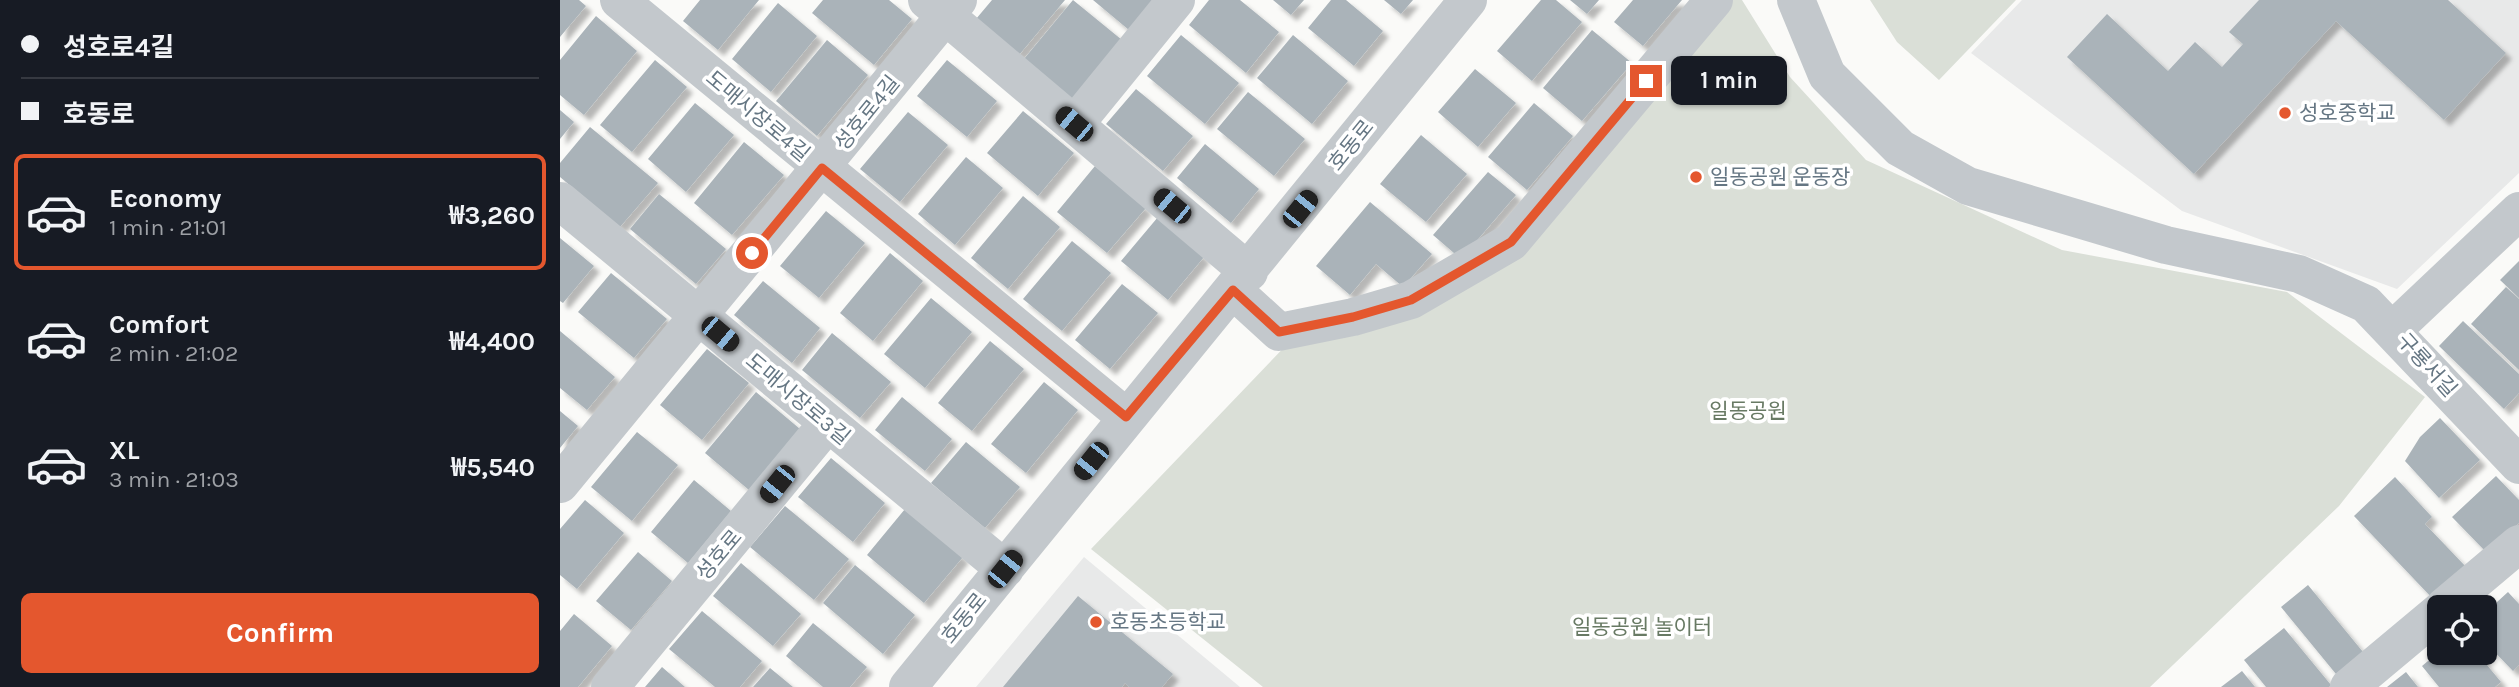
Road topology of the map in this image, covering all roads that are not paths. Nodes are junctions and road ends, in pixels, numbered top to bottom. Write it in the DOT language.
graph roads {
  1 [pos="619,0"];
  2 [pos="1176,0"];
  3 [pos="1468,0"];
  4 [pos="1714,0"];
  5 [pos="1796,0"];
  6 [pos="943,5"];
  7 [pos="1074,124"];
  8 [pos="822,168"];
  9 [pos="560,201"];
  10 [pos="2519,211"];
  11 [pos="1241,281"];
  12 [pos="699,316"];
  13 [pos="2393,330"];
  14 [pos="1126,417"];
  15 [pos="827,424"];
  16 [pos="2519,465"];
  17 [pos="560,484"];
  18 [pos="2519,544"];
  19 [pos="1005,569"];
  20 [pos="2458,595"];
  21 [pos="2427,622"];
  22 [pos="610,687"];
  23 [pos="908,687"];
  24 [pos="2349,687"];
  1 -- 8 [label="street, 도매시장로4길"];
  2 -- 7 [label="street"];
  3 -- 11 [label="street, 호동로"];
  4 -- 11 [label="street"];
  5 -- 13 [label="street"];
  6 -- 7 [label="street"];
  6 -- 8 [label="street, 성호로4길"];
  7 -- 11 [label="street"];
  8 -- 12 [label="street, 성호로4길"];
  8 -- 14 [label="street, 도매시장로4길"];
  9 -- 12 [label="street, 도매시장로3길"];
  10 -- 13 [label="street, 구룡서길"];
  11 -- 14 [label="street, 호동로"];
  12 -- 15 [label="street, 도매시장로3길"];
  12 -- 17 [label="street, 성호로4길"];
  13 -- 16 [label="street, 구룡서길"];
  14 -- 19 [label="street, 호동로"];
  15 -- 19 [label="street, 도매시장로3길"];
  15 -- 22 [label="street, 성호로"];
  18 -- 20 [label="street"];
  19 -- 23 [label="street, 호동로"];
  21 -- 24 [label="street"];
}
